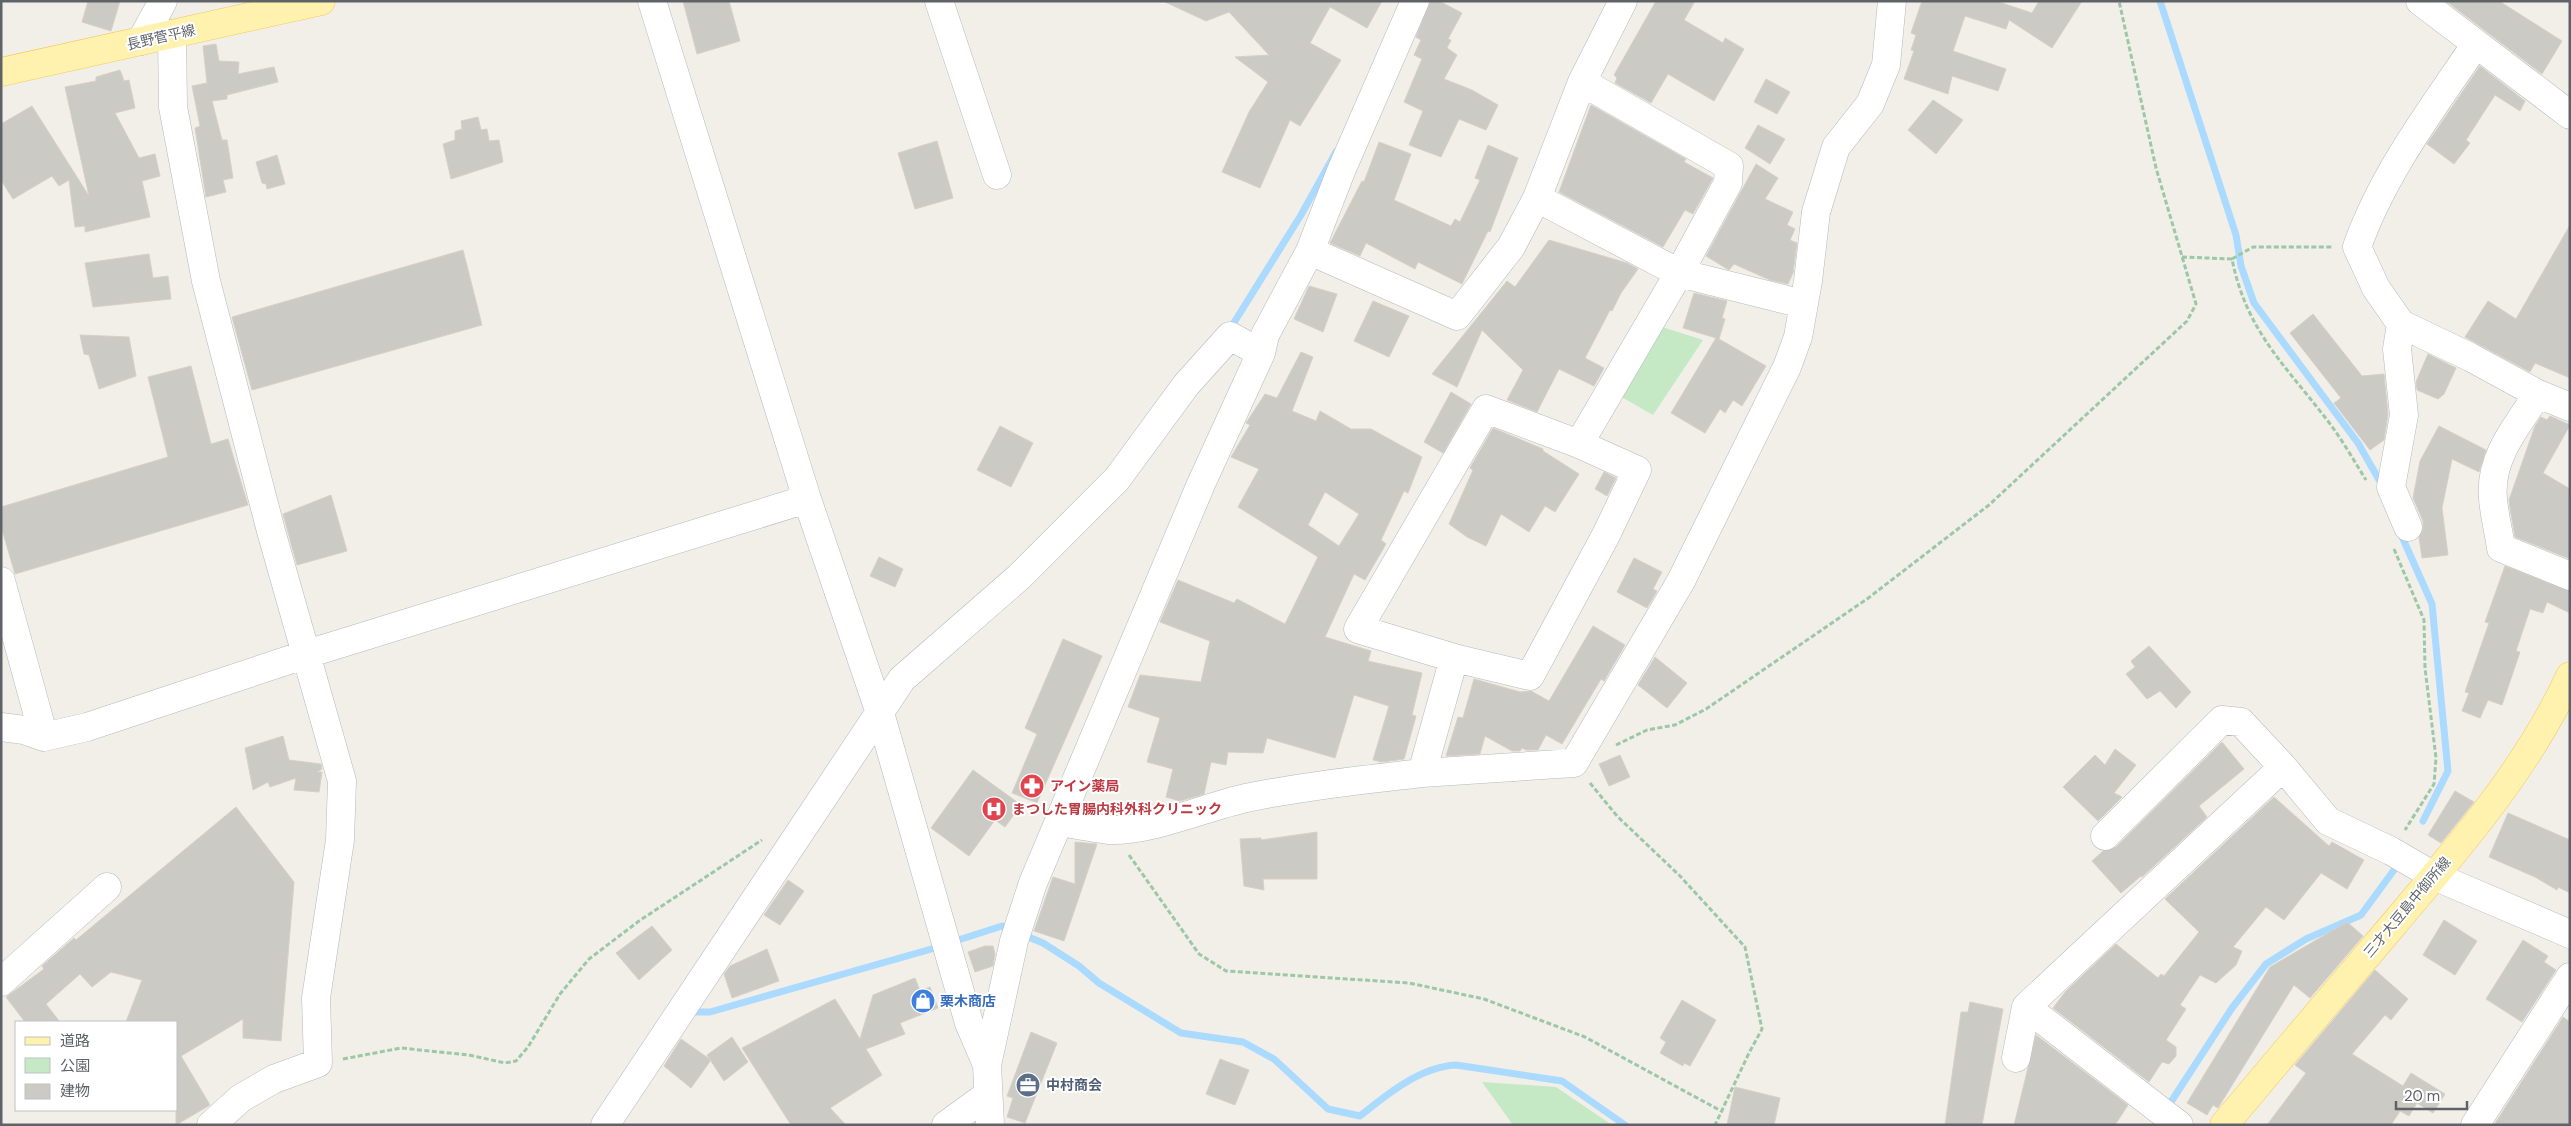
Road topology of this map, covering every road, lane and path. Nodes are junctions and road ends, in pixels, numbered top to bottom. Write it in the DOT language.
graph roads {
  1 [pos="163,1"];
  2 [pos="321,1"];
  3 [pos="652,1"];
  4 [pos="939,1"];
  5 [pos="1415,1"];
  6 [pos="1623,1"];
  7 [pos="1892,1"];
  8 [pos="2119,1"];
  9 [pos="2420,1"];
  10 [pos="172,34"];
  11 [pos="141,42"];
  12 [pos="2476,44"];
  13 [pos="1,72"];
  14 [pos="1582,82"];
  15 [pos="2570,115"];
  16 [pos="997,175"];
  17 [pos="1537,198"];
  18 [pos="2357,248"];
  19 [pos="1310,251"];
  20 [pos="2182,257"];
  21 [pos="2232,259"];
  22 [pos="1679,274"];
  23 [pos="1803,304"];
  24 [pos="2401,324"];
  25 [pos="1261,353"];
  26 [pos="2538,394"];
  27 [pos="2570,407"];
  28 [pos="1579,444"];
  29 [pos="2368,484"];
  30 [pos="807,499"];
  31 [pos="2400,534"];
  32 [pos="2570,576"];
  33 [pos="1,582"];
  34 [pos="308,654"];
  35 [pos="1454,658"];
  36 [pos="2570,676"];
  37 [pos="880,713"];
  38 [pos="1,728"];
  39 [pos="44,737"];
  40 [pos="1574,762"];
  41 [pos="2282,767"];
  42 [pos="1422,773"];
  43 [pos="1061,822"];
  44 [pos="1111,830"];
  45 [pos="2105,836"];
  46 [pos="764,838"];
  47 [pos="2391,851"];
  48 [pos="2434,876"];
  49 [pos="107,887"];
  50 [pos="2570,934"];
  51 [pos="2570,977"];
  52 [pos="1,982"];
  53 [pos="2026,1007"];
  54 [pos="2016,1058"];
  55 [pos="318,1063"];
  56 [pos="986,1065"];
  57 [pos="986,1096"];
  58 [pos="1723,1112"];
  59 [pos="2168,1117"];
  60 [pos="211,1125"];
  61 [pos="605,1125"];
  62 [pos="946,1125"];
  63 [pos="990,1125"];
  64 [pos="1715,1125"];
  65 [pos="2224,1125"];
  66 [pos="2475,1125"];
  1 -- 11 [label="street"];
  2 -- 10 [label="main road, 長野菅平線"];
  3 -- 30 [label="street"];
  4 -- 16 [label="street"];
  5 -- 19 [label="street"];
  6 -- 14 [label="street"];
  7 -- 23 [label="street"];
  8 -- 20 [label="path"];
  9 -- 12 [label="street"];
  10 -- 11 [label="main road, 長野菅平線"];
  10 -- 34 [label="street"];
  11 -- 13 [label="main road, 長野菅平線"];
  12 -- 15 [label="street"];
  12 -- 18 [label="street"];
  14 -- 17 [label="street"];
  14 -- 22 [label="street"];
  17 -- 19 [label="street"];
  17 -- 22 [label="street"];
  18 -- 21 [label="path"];
  18 -- 24 [label="street"];
  19 -- 25 [label="street"];
  20 -- 21 [label="path"];
  20 -- 40 [label="path"];
  21 -- 29 [label="path"];
  22 -- 23 [label="street"];
  22 -- 28 [label="street"];
  23 -- 40 [label="street"];
  24 -- 26 [label="street"];
  24 -- 31 [label="street"];
  25 -- 37 [label="street"];
  25 -- 43 [label="street"];
  26 -- 27 [label="street"];
  26 -- 32 [label="street"];
  28 -- 35 [label="street"];
  28 -- 35 [label="street"];
  30 -- 34 [label="street"];
  30 -- 37 [label="street"];
  31 -- 47 [label="path"];
  33 -- 39 [label="street"];
  34 -- 39 [label="street"];
  34 -- 55 [label="street"];
  35 -- 42 [label="street"];
  36 -- 48 [label="main road, 三才大豆島中御所線"];
  37 -- 56 [label="street"];
  37 -- 61 [label="street"];
  38 -- 39 [label="street"];
  40 -- 42 [label="street"];
  40 -- 58 [label="path"];
  41 -- 45 [label="street"];
  41 -- 47 [label="street"];
  41 -- 53 [label="street"];
  42 -- 44 [label="street"];
  43 -- 44 [label="street"];
  43 -- 56 [label="street"];
  44 -- 58 [label="path"];
  46 -- 55 [label="path"];
  47 -- 48 [label="street"];
  48 -- 50 [label="street"];
  48 -- 65 [label="main road, 三才大豆島中御所線"];
  49 -- 52 [label="street"];
  51 -- 66 [label="street"];
  53 -- 54 [label="street"];
  53 -- 59 [label="street"];
  55 -- 60 [label="street"];
  56 -- 57 [label="street"];
  57 -- 62 [label="street"];
  57 -- 63 [label="street"];
  58 -- 64 [label="path"];
}
